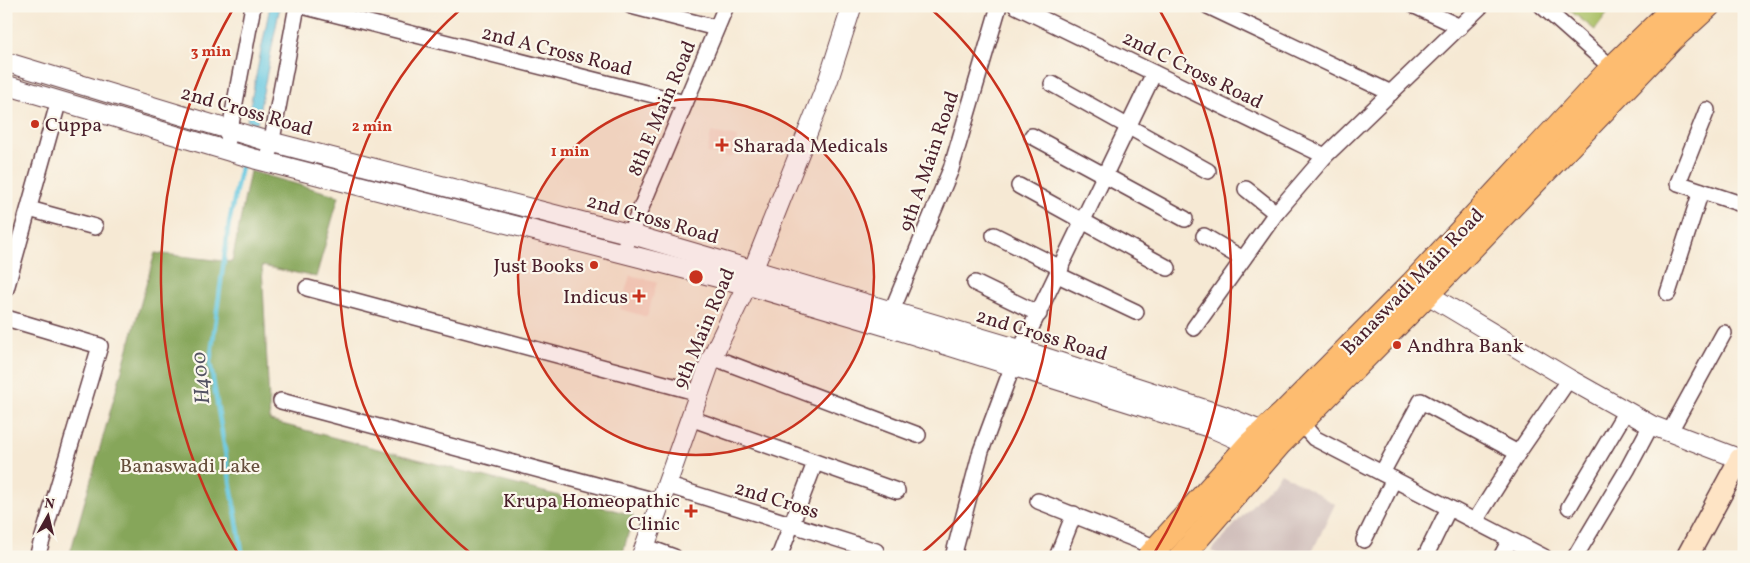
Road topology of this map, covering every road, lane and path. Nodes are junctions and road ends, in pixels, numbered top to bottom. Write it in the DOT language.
graph roads {
  1 [pos="253,6"];
  2 [pos="297,6"];
  3 [pos="302,6"];
  4 [pos="631,6"];
  5 [pos="726,6"];
  6 [pos="852,6"];
  7 [pos="999,6"];
  8 [pos="1016,6"];
  9 [pos="1208,6"];
  10 [pos="1415,6"];
  11 [pos="1481,6"];
  12 [pos="1542,6"];
  13 [pos="1676,6"];
  14 [pos="1708,6"];
  15 [pos="1460,26"];
  16 [pos="716,28"];
  17 [pos="6,62"];
  18 [pos="1612,68"];
  19 [pos="1154,73"];
  20 [pos="1052,84"];
  21 [pos="6,85"];
  22 [pos="1391,93"];
  23 [pos="59,100"];
  24 [pos="685,103"];
  25 [pos="1707,110"];
  26 [pos="1129,127"];
  27 [pos="230,130"];
  28 [pos="1032,136"];
  29 [pos="266,140"];
  30 [pos="226,150"];
  31 [pos="1325,156"];
  32 [pos="261,160"];
  33 [pos="1208,171"];
  34 [pos="1105,176"];
  35 [pos="1019,186"];
  36 [pos="1246,189"];
  37 [pos="1701,191"];
  38 [pos="1744,205"];
  39 [pos="29,209"];
  40 [pos="1276,213"];
  41 [pos="1185,220"];
  42 [pos="1084,222"];
  43 [pos="95,227"];
  44 [pos="630,234"];
  45 [pos="994,235"];
  46 [pos="1204,236"];
  47 [pos="622,253"];
  48 [pos="1243,258"];
  49 [pos="1168,268"];
  50 [pos="1060,271"];
  51 [pos="750,278"];
  52 [pos="975,283"];
  53 [pos="307,288"];
  54 [pos="6,289"];
  55 [pos="1668,293"];
  56 [pos="1427,294"];
  57 [pos="1136,312"];
  58 [pos="1039,314"];
  59 [pos="6,318"];
  60 [pos="888,319"];
  61 [pos="1194,328"];
  62 [pos="1724,333"];
  63 [pos="712,357"];
  64 [pos="1017,358"];
  65 [pos="1569,379"];
  66 [pos="699,392"];
  67 [pos="280,401"];
  68 [pos="1626,411"];
  69 [pos="690,418"];
  70 [pos="1293,418"];
  71 [pos="1651,425"];
  72 [pos="1670,433"];
  73 [pos="918,436"];
  74 [pos="1266,443"];
  75 [pos="1518,453"];
  76 [pos="1743,455"];
  77 [pos="815,463"];
  78 [pos="1388,476"];
  79 [pos="897,492"];
  80 [pos="663,494"];
  81 [pos="1038,501"];
  82 [pos="1569,507"];
  83 [pos="1449,508"];
  84 [pos="1074,514"];
  85 [pos="1475,521"];
  86 [pos="792,524"];
  87 [pos="1364,540"];
  88 [pos="1510,540"];
  89 [pos="643,551"];
  90 [pos="876,551"];
  91 [pos="1153,552"];
  92 [pos="1186,556"];
  93 [pos="37,557"];
  94 [pos="674,557"];
  95 [pos="779,557"];
  96 [pos="954,557"];
  97 [pos="1057,557"];
  98 [pos="1425,557"];
  99 [pos="1501,557"];
  100 [pos="1544,557"];
  101 [pos="1575,557"];
  102 [pos="1687,557"];
  1 -- 27 [label="street"];
  2 -- 29 [label="street"];
  3 -- 24 [label="street, 2nd A Cross Road"];
  4 -- 16 [label="street"];
  5 -- 16 [label="street, 8th E Main Road"];
  6 -- 51 [label="street, 9th Main Road"];
  7 -- 60 [label="street, 9th A Main Road"];
  8 -- 19 [label="street, 2nd C Cross Road"];
  9 -- 22 [label="street"];
  10 -- 15 [label="street"];
  11 -- 15 [label="street"];
  12 -- 18 [label="street"];
  13 -- 18 [label="main road, Banaswadi Main Road"];
  14 -- 56 [label="main road, Banaswadi Main Road"];
  15 -- 22 [label="street"];
  16 -- 24 [label="street, 8th E Main Road"];
  17 -- 27 [label="street, 2nd Cross Road"];
  18 -- 70 [label="main road, Banaswadi Main Road"];
  19 -- 26 [label="street"];
  19 -- 31 [label="street, 2nd C Cross Road"];
  20 -- 26 [label="street"];
  21 -- 23 [label="street, 2nd Cross Road"];
  22 -- 31 [label="street"];
  23 -- 30 [label="street, 2nd Cross Road"];
  23 -- 39 [label="street"];
  24 -- 44 [label="street, 8th E Main Road"];
  25 -- 37 [label="street"];
  26 -- 33 [label="street"];
  26 -- 34 [label="street"];
  27 -- 29 [label="street, 2nd Cross Road"];
  27 -- 30 [label="street"];
  28 -- 34 [label="street"];
  29 -- 32 [label="street"];
  29 -- 44 [label="street, 2nd Cross Road"];
  30 -- 32 [label="street, 2nd Cross Road"];
  31 -- 40 [label="street"];
  32 -- 47 [label="street, 2nd Cross Road"];
  34 -- 41 [label="street"];
  34 -- 42 [label="street"];
  35 -- 42 [label="street"];
  36 -- 40 [label="street"];
  37 -- 38 [label="street"];
  37 -- 55 [label="street"];
  39 -- 43 [label="street"];
  39 -- 54 [label="street"];
  40 -- 48 [label="street"];
  42 -- 49 [label="street"];
  42 -- 50 [label="street"];
  44 -- 47 [label="street, 8th E Main Road"];
  44 -- 51 [label="street, 2nd Cross Road"];
  45 -- 50 [label="street"];
  46 -- 48 [label="street"];
  47 -- 51 [label="street, 2nd Cross Road"];
  48 -- 61 [label="street"];
  50 -- 57 [label="street"];
  50 -- 58 [label="street"];
  51 -- 60 [label="street, 2nd Cross Road"];
  51 -- 63 [label="street, 9th Main Road"];
  52 -- 58 [label="street"];
  53 -- 66 [label="street"];
  56 -- 65 [label="street"];
  56 -- 70 [label="main road, Banaswadi Main Road"];
  58 -- 64 [label="street"];
  59 -- 93 [label="street"];
  60 -- 64 [label="street, 2nd Cross Road"];
  62 -- 72 [label="street"];
  63 -- 66 [label="street, 9th Main Road"];
  63 -- 73 [label="street"];
  64 -- 74 [label="street, 2nd Cross Road"];
  64 -- 96 [label="street"];
  65 -- 68 [label="street"];
  65 -- 75 [label="street"];
  66 -- 69 [label="street, 9th Main Road"];
  67 -- 80 [label="street, 2nd Cross"];
  68 -- 71 [label="street"];
  68 -- 82 [label="street"];
  69 -- 77 [label="street"];
  69 -- 80 [label="street, 9th Main Road"];
  70 -- 74 [label="main road, Banaswadi Main Road"];
  70 -- 78 [label="street"];
  71 -- 72 [label="street"];
  71 -- 101 [label="street"];
  72 -- 76 [label="street"];
  74 -- 91 [label="main road, Banaswadi Main Road"];
  74 -- 92 [label="main road, Banaswadi Main Road"];
  75 -- 78 [label="street"];
  75 -- 85 [label="street"];
  76 -- 102 [label="main road"];
  77 -- 79 [label="street"];
  77 -- 86 [label="street"];
  78 -- 83 [label="street"];
  78 -- 87 [label="street"];
  80 -- 86 [label="street, 2nd Cross"];
  80 -- 89 [label="street, 9th Main Road"];
  81 -- 84 [label="street"];
  83 -- 85 [label="street"];
  83 -- 98 [label="street"];
  84 -- 91 [label="street"];
  84 -- 97 [label="street"];
  85 -- 88 [label="street"];
  86 -- 90 [label="street, 2nd Cross"];
  86 -- 95 [label="street"];
  88 -- 99 [label="street"];
  88 -- 100 [label="street"];
  89 -- 94 [label="street"];
}
